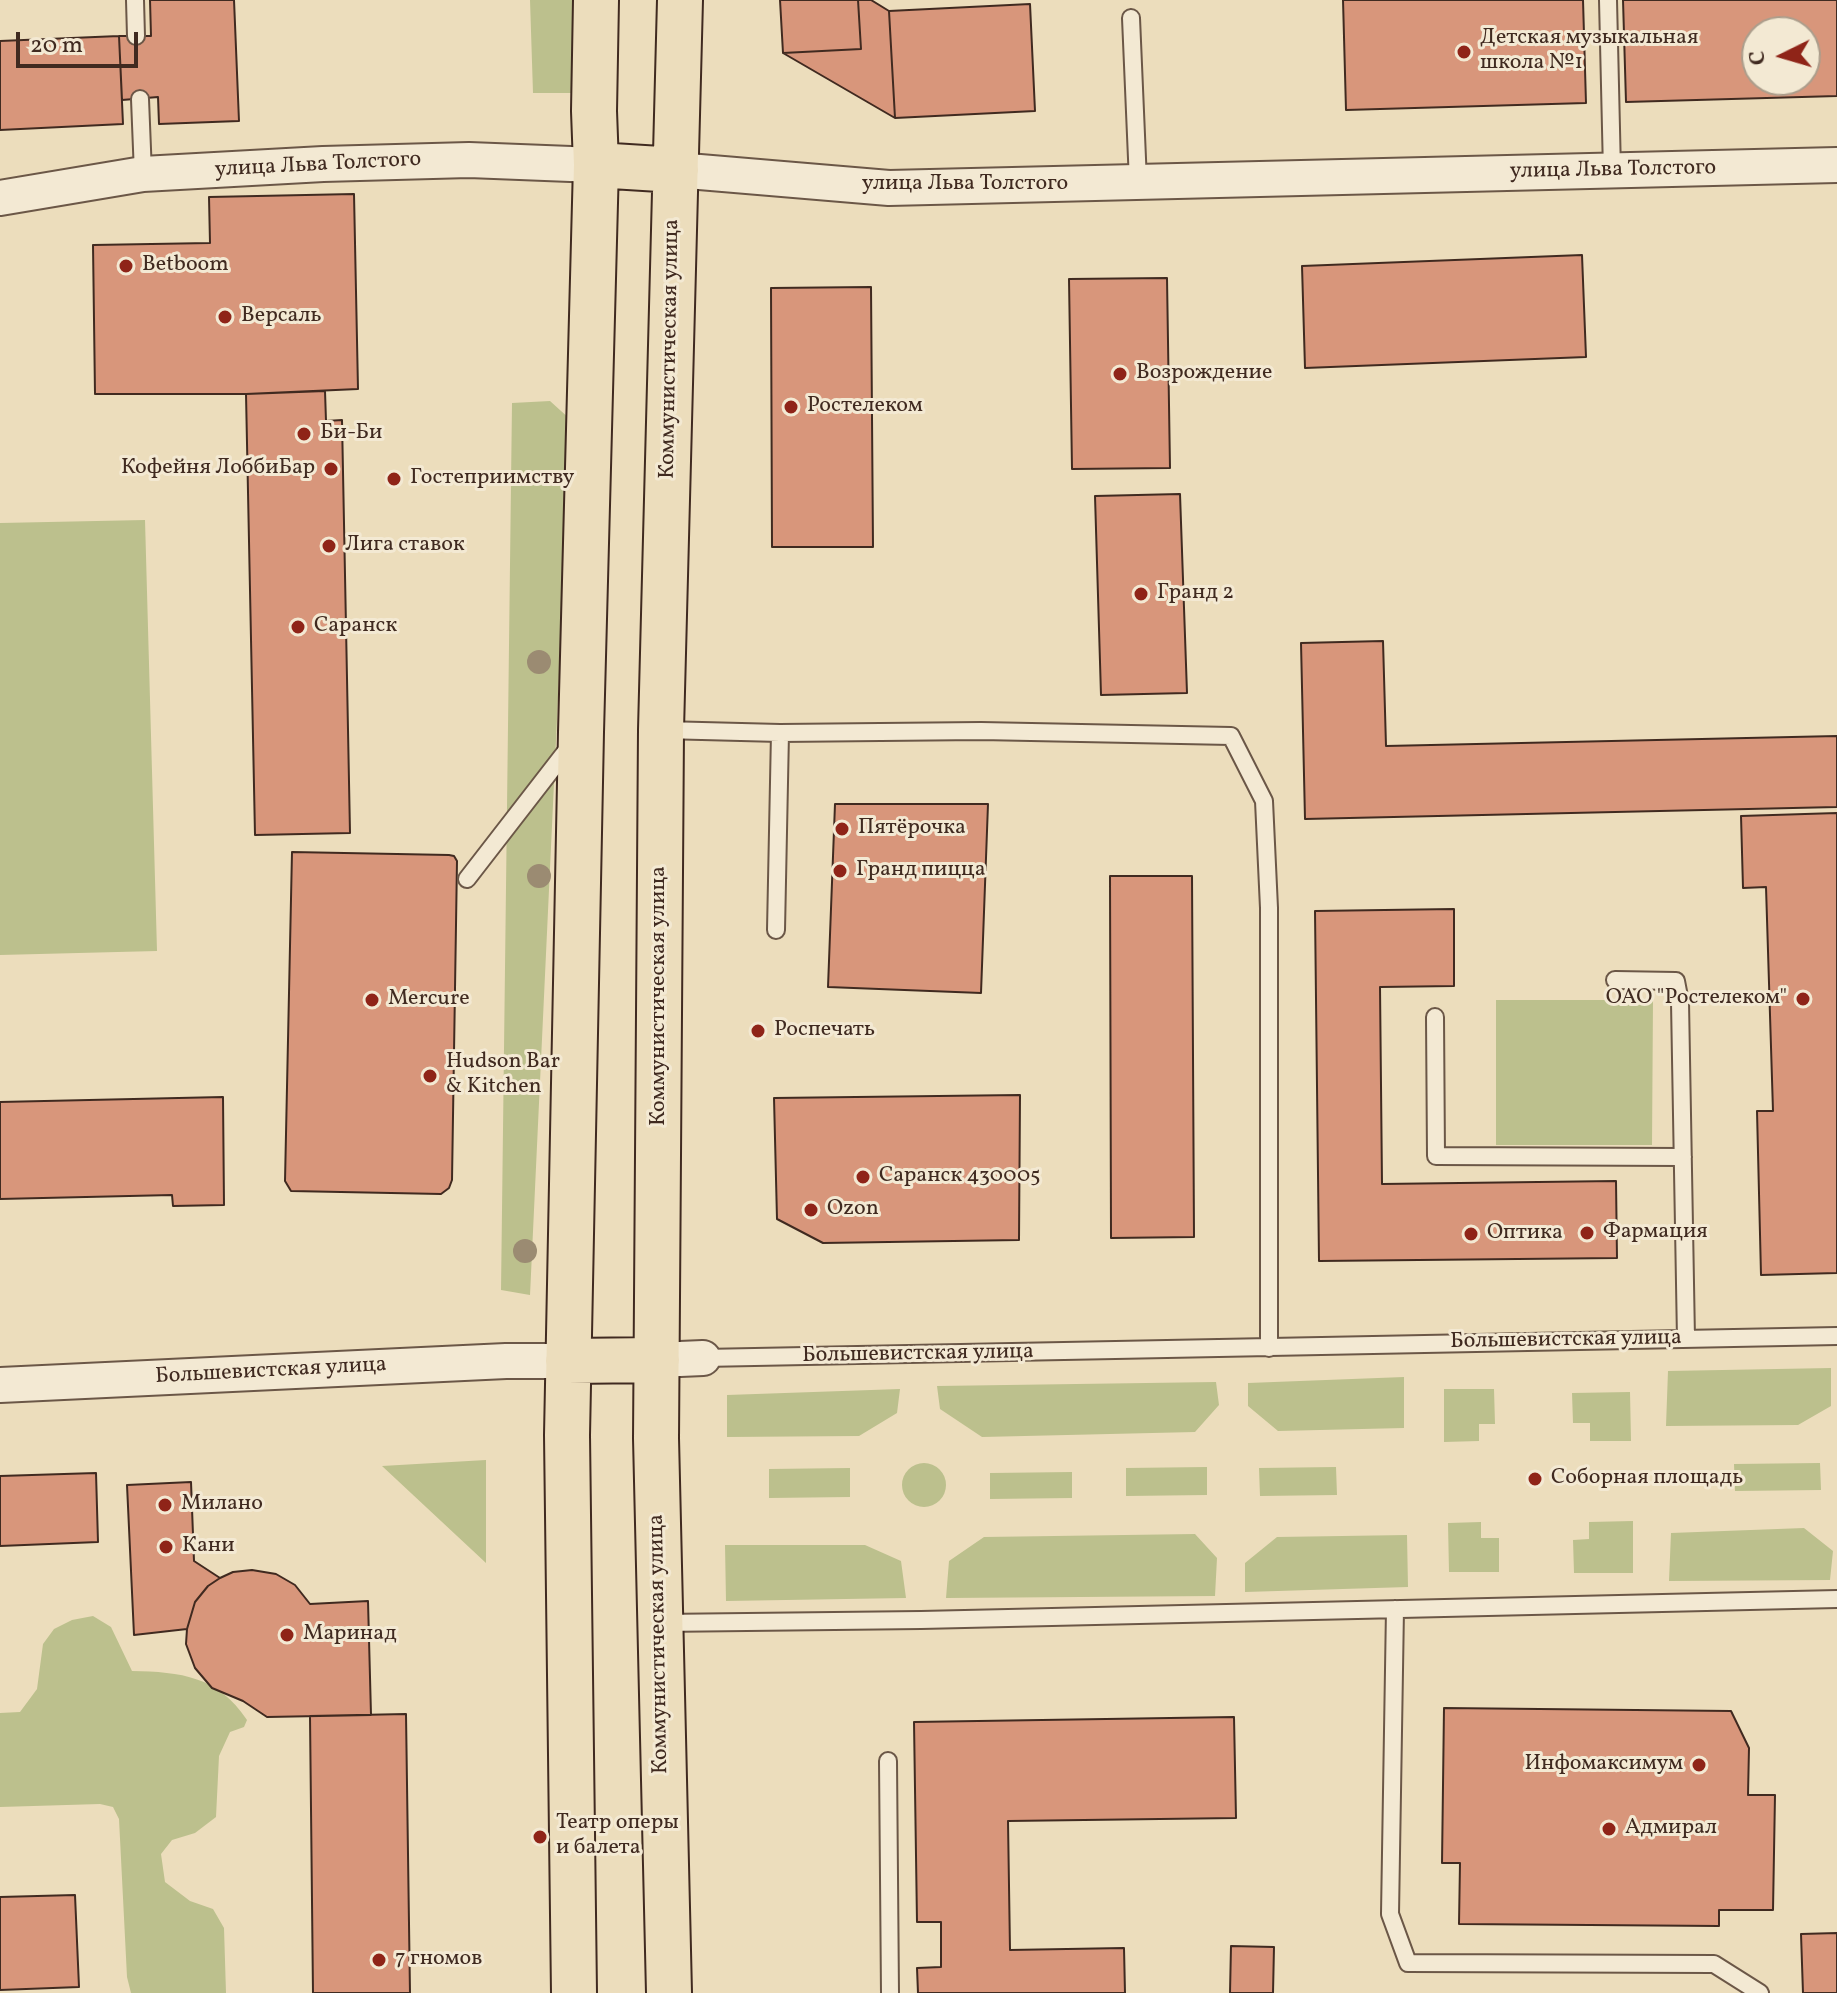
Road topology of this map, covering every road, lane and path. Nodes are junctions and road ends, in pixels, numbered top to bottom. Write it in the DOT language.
graph roads {
  1 [pos="135,0"];
  2 [pos="596,0"];
  3 [pos="680,0"];
  4 [pos="1608,0"];
  5 [pos="1131,18"];
  6 [pos="136,36"];
  7 [pos="140,99"];
  8 [pos="596,165"];
  9 [pos="1837,165"];
  10 [pos="676,170"];
  11 [pos="1612,171"];
  12 [pos="143,174"];
  13 [pos="1138,182"];
  14 [pos="0,198"];
  15 [pos="661,730"];
  16 [pos="581,732"];
  17 [pos="780,733"];
  18 [pos="467,879"];
  19 [pos="776,930"];
  20 [pos="1615,980"];
  21 [pos="1435,1017"];
  22 [pos="1683,1157"];
  23 [pos="1837,1336"];
  24 [pos="1686,1339"];
  25 [pos="1269,1348"];
  26 [pos="703,1358"];
  27 [pos="657,1360"];
  28 [pos="568,1361"];
  29 [pos="0,1385"];
  30 [pos="1837,1599"];
  31 [pos="1395,1609"];
  32 [pos="659,1623"];
  33 [pos="888,1761"];
  34 [pos="574,1993"];
  35 [pos="669,1993"];
  36 [pos="890,1993"];
  37 [pos="1760,1993"];
  1 -- 6 [label="lane"];
  2 -- 8 [label="main road"];
  3 -- 10 [label="main road, Коммунистическая улица"];
  4 -- 11 [label="lane"];
  5 -- 13 [label="lane"];
  7 -- 12 [label="lane"];
  8 -- 10 [label="main road, улица Льва Толстого"];
  8 -- 12 [label="street, улица Льва Толстого"];
  8 -- 16 [label="main road"];
  9 -- 11 [label="street, улица Льва Толстого"];
  10 -- 13 [label="street, улица Льва Толстого"];
  10 -- 15 [label="main road, Коммунистическая улица"];
  11 -- 13 [label="street, улица Льва Толстого"];
  12 -- 14 [label="street, улица Льва Толстого"];
  15 -- 17 [label="lane"];
  15 -- 27 [label="main road, Коммунистическая улица"];
  16 -- 18 [label="lane"];
  16 -- 28 [label="main road"];
  17 -- 19 [label="lane"];
  17 -- 25 [label="lane"];
  20 -- 22 [label="lane"];
  21 -- 22 [label="lane"];
  22 -- 24 [label="lane"];
  23 -- 24 [label="lane, Большевистская улица"];
  24 -- 25 [label="lane, Большевистская улица"];
  25 -- 26 [label="lane, Большевистская улица"];
  26 -- 27 [label="street, Большевистская улица"];
  27 -- 28 [label="main road, Большевистская улица"];
  27 -- 32 [label="main road, Коммунистическая улица"];
  28 -- 29 [label="street, Большевистская улица"];
  28 -- 34 [label="main road"];
  30 -- 31 [label="lane"];
  31 -- 32 [label="lane"];
  31 -- 37 [label="lane"];
  32 -- 35 [label="main road, Коммунистическая улица"];
  33 -- 36 [label="lane"];
}
